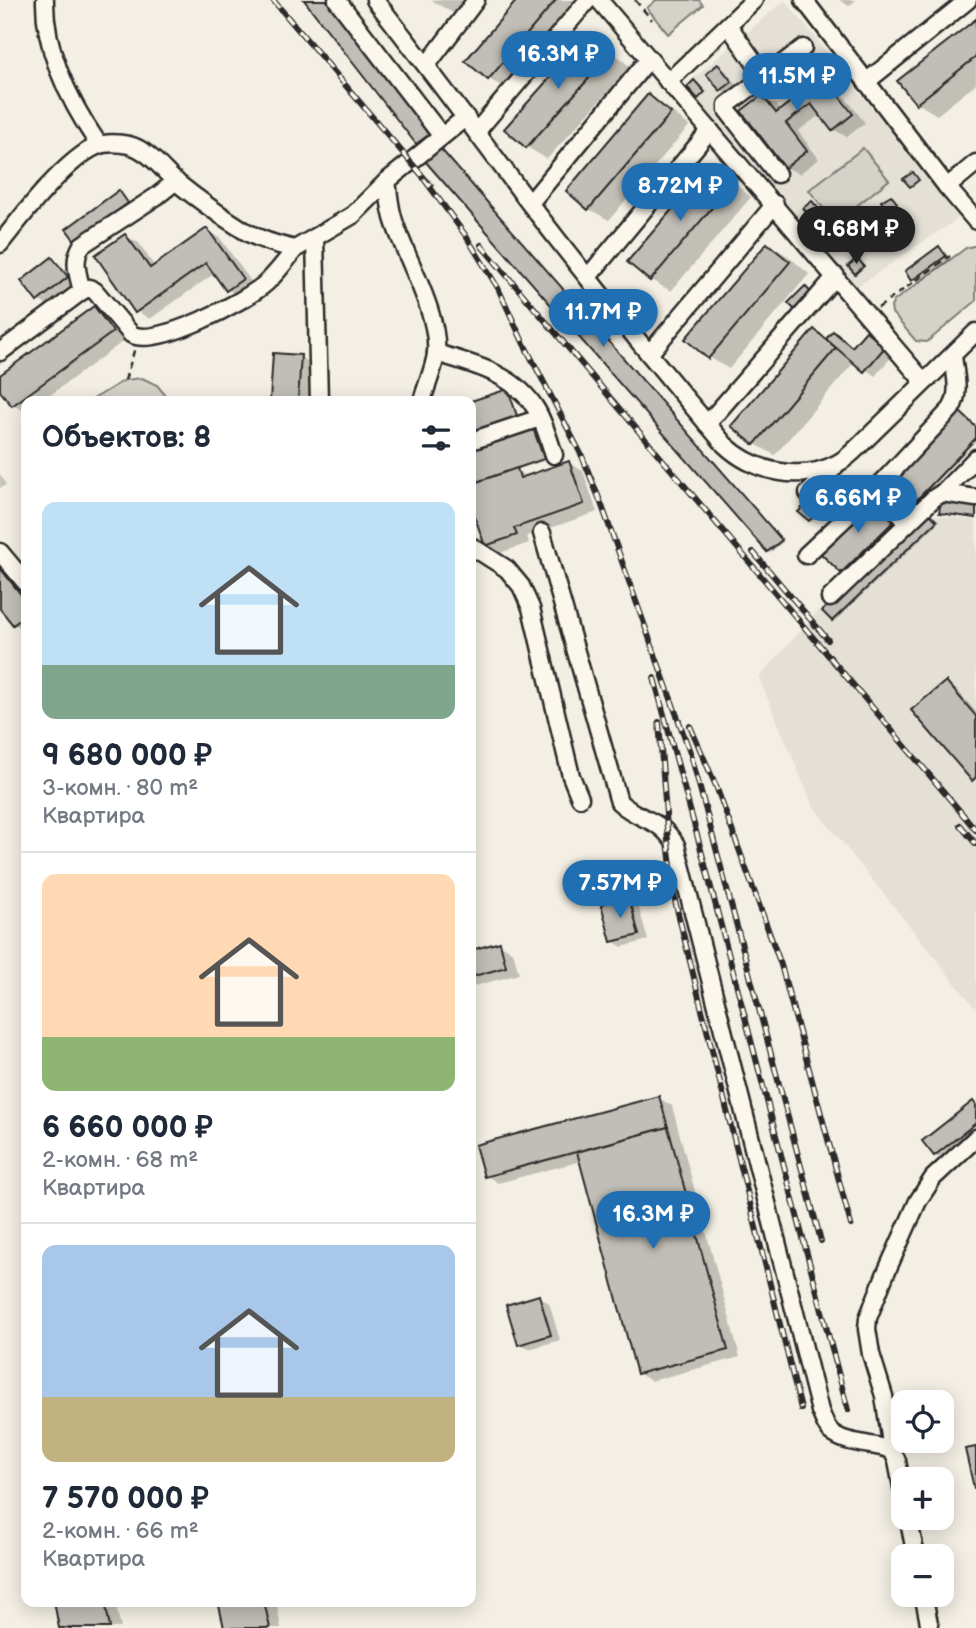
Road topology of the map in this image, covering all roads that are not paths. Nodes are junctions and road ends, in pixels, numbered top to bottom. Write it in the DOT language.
graph roads {
  1 [pos="45,0"];
  2 [pos="337,0"];
  3 [pos="375,0"];
  4 [pos="477,0"];
  5 [pos="588,0"];
  6 [pos="599,0"];
  7 [pos="754,0"];
  8 [pos="804,0"];
  9 [pos="968,0"];
  10 [pos="728,25"];
  11 [pos="803,48"];
  12 [pos="649,59"];
  13 [pos="427,65"];
  14 [pos="765,77"];
  15 [pos="668,82"];
  16 [pos="866,82"];
  17 [pos="466,117"];
  18 [pos="710,130"];
  19 [pos="477,131"];
  20 [pos="441,135"];
  21 [pos="99,145"];
  22 [pos="976,163"];
  23 [pos="777,174"];
  24 [pos="176,181"];
  25 [pos="387,181"];
  26 [pos="947,187"];
  27 [pos="530,203"];
  28 [pos="775,204"];
  29 [pos="976,221"];
  30 [pos="315,239"];
  31 [pos="0,244"];
  32 [pos="295,249"];
  33 [pos="588,276"];
  34 [pos="836,276"];
  35 [pos="82,291"];
  36 [pos="976,332"];
  37 [pos="0,352"];
  38 [pos="436,353"];
  39 [pos="649,355"];
  40 [pos="953,356"];
  41 [pos="924,382"];
  42 [pos="319,396"];
  43 [pos="423,396"];
  44 [pos="540,418"];
  45 [pos="707,424"];
  46 [pos="476,439"];
  47 [pos="554,455"];
  48 [pos="976,458"];
  49 [pos="840,462"];
  50 [pos="876,489"];
  51 [pos="808,493"];
  52 [pos="942,493"];
  53 [pos="976,498"];
  54 [pos="908,523"];
  55 [pos="542,533"];
  56 [pos="476,548"];
  57 [pos="0,552"];
  58 [pos="806,555"];
  59 [pos="21,577"];
  60 [pos="830,598"];
  61 [pos="580,798"];
  62 [pos="976,1138"];
  63 [pos="891,1443"];
  64 [pos="891,1450"];
  65 [pos="926,1607"];
  66 [pos="930,1628"];
  1 -- 21 [label="street"];
  2 -- 20 [label="street"];
  3 -- 13 [label="street"];
  4 -- 13 [label="street"];
  5 -- 19 [label="street"];
  6 -- 12 [label="street"];
  7 -- 10 [label="street"];
  8 -- 16 [label="street"];
  9 -- 16 [label="street"];
  10 -- 14 [label="street"];
  10 -- 15 [label="street"];
  11 -- 14 [label="street"];
  12 -- 15 [label="street"];
  12 -- 27 [label="street"];
  13 -- 17 [label="street"];
  14 -- 23 [label="street"];
  15 -- 18 [label="street"];
  16 -- 26 [label="street"];
  17 -- 19 [label="street"];
  17 -- 20 [label="street"];
  18 -- 28 [label="street"];
  18 -- 33 [label="street"];
  19 -- 27 [label="street"];
  20 -- 25 [label="street"];
  21 -- 24 [label="street"];
  21 -- 31 [label="street"];
  22 -- 26 [label="street"];
  24 -- 32 [label="street"];
  24 -- 35 [label="street"];
  25 -- 30 [label="street"];
  25 -- 38 [label="street"];
  26 -- 29 [label="street"];
  27 -- 33 [label="street"];
  28 -- 34 [label="street"];
  28 -- 39 [label="street"];
  30 -- 32 [label="street"];
  30 -- 42 [label="street"];
  32 -- 35 [label="street"];
  33 -- 39 [label="street"];
  34 -- 41 [label="street"];
  34 -- 45 [label="street"];
  35 -- 37 [label="street"];
  36 -- 40 [label="street"];
  38 -- 43 [label="street"];
  38 -- 44 [label="street"];
  39 -- 45 [label="street"];
  40 -- 41 [label="street"];
  40 -- 50 [label="street"];
  41 -- 49 [label="street"];
  44 -- 46 [label="street"];
  44 -- 47 [label="street"];
  45 -- 49 [label="street"];
  48 -- 52 [label="street"];
  49 -- 51 [label="street"];
  50 -- 54 [label="street"];
  50 -- 58 [label="street"];
  52 -- 53 [label="street"];
  52 -- 54 [label="street"];
  54 -- 60 [label="street"];
  55 -- 64 [label="street"];
  56 -- 61 [label="street"];
  57 -- 59 [label="street"];
  62 -- 63 [label="street"];
  65 -- 66 [label="street"];
}
